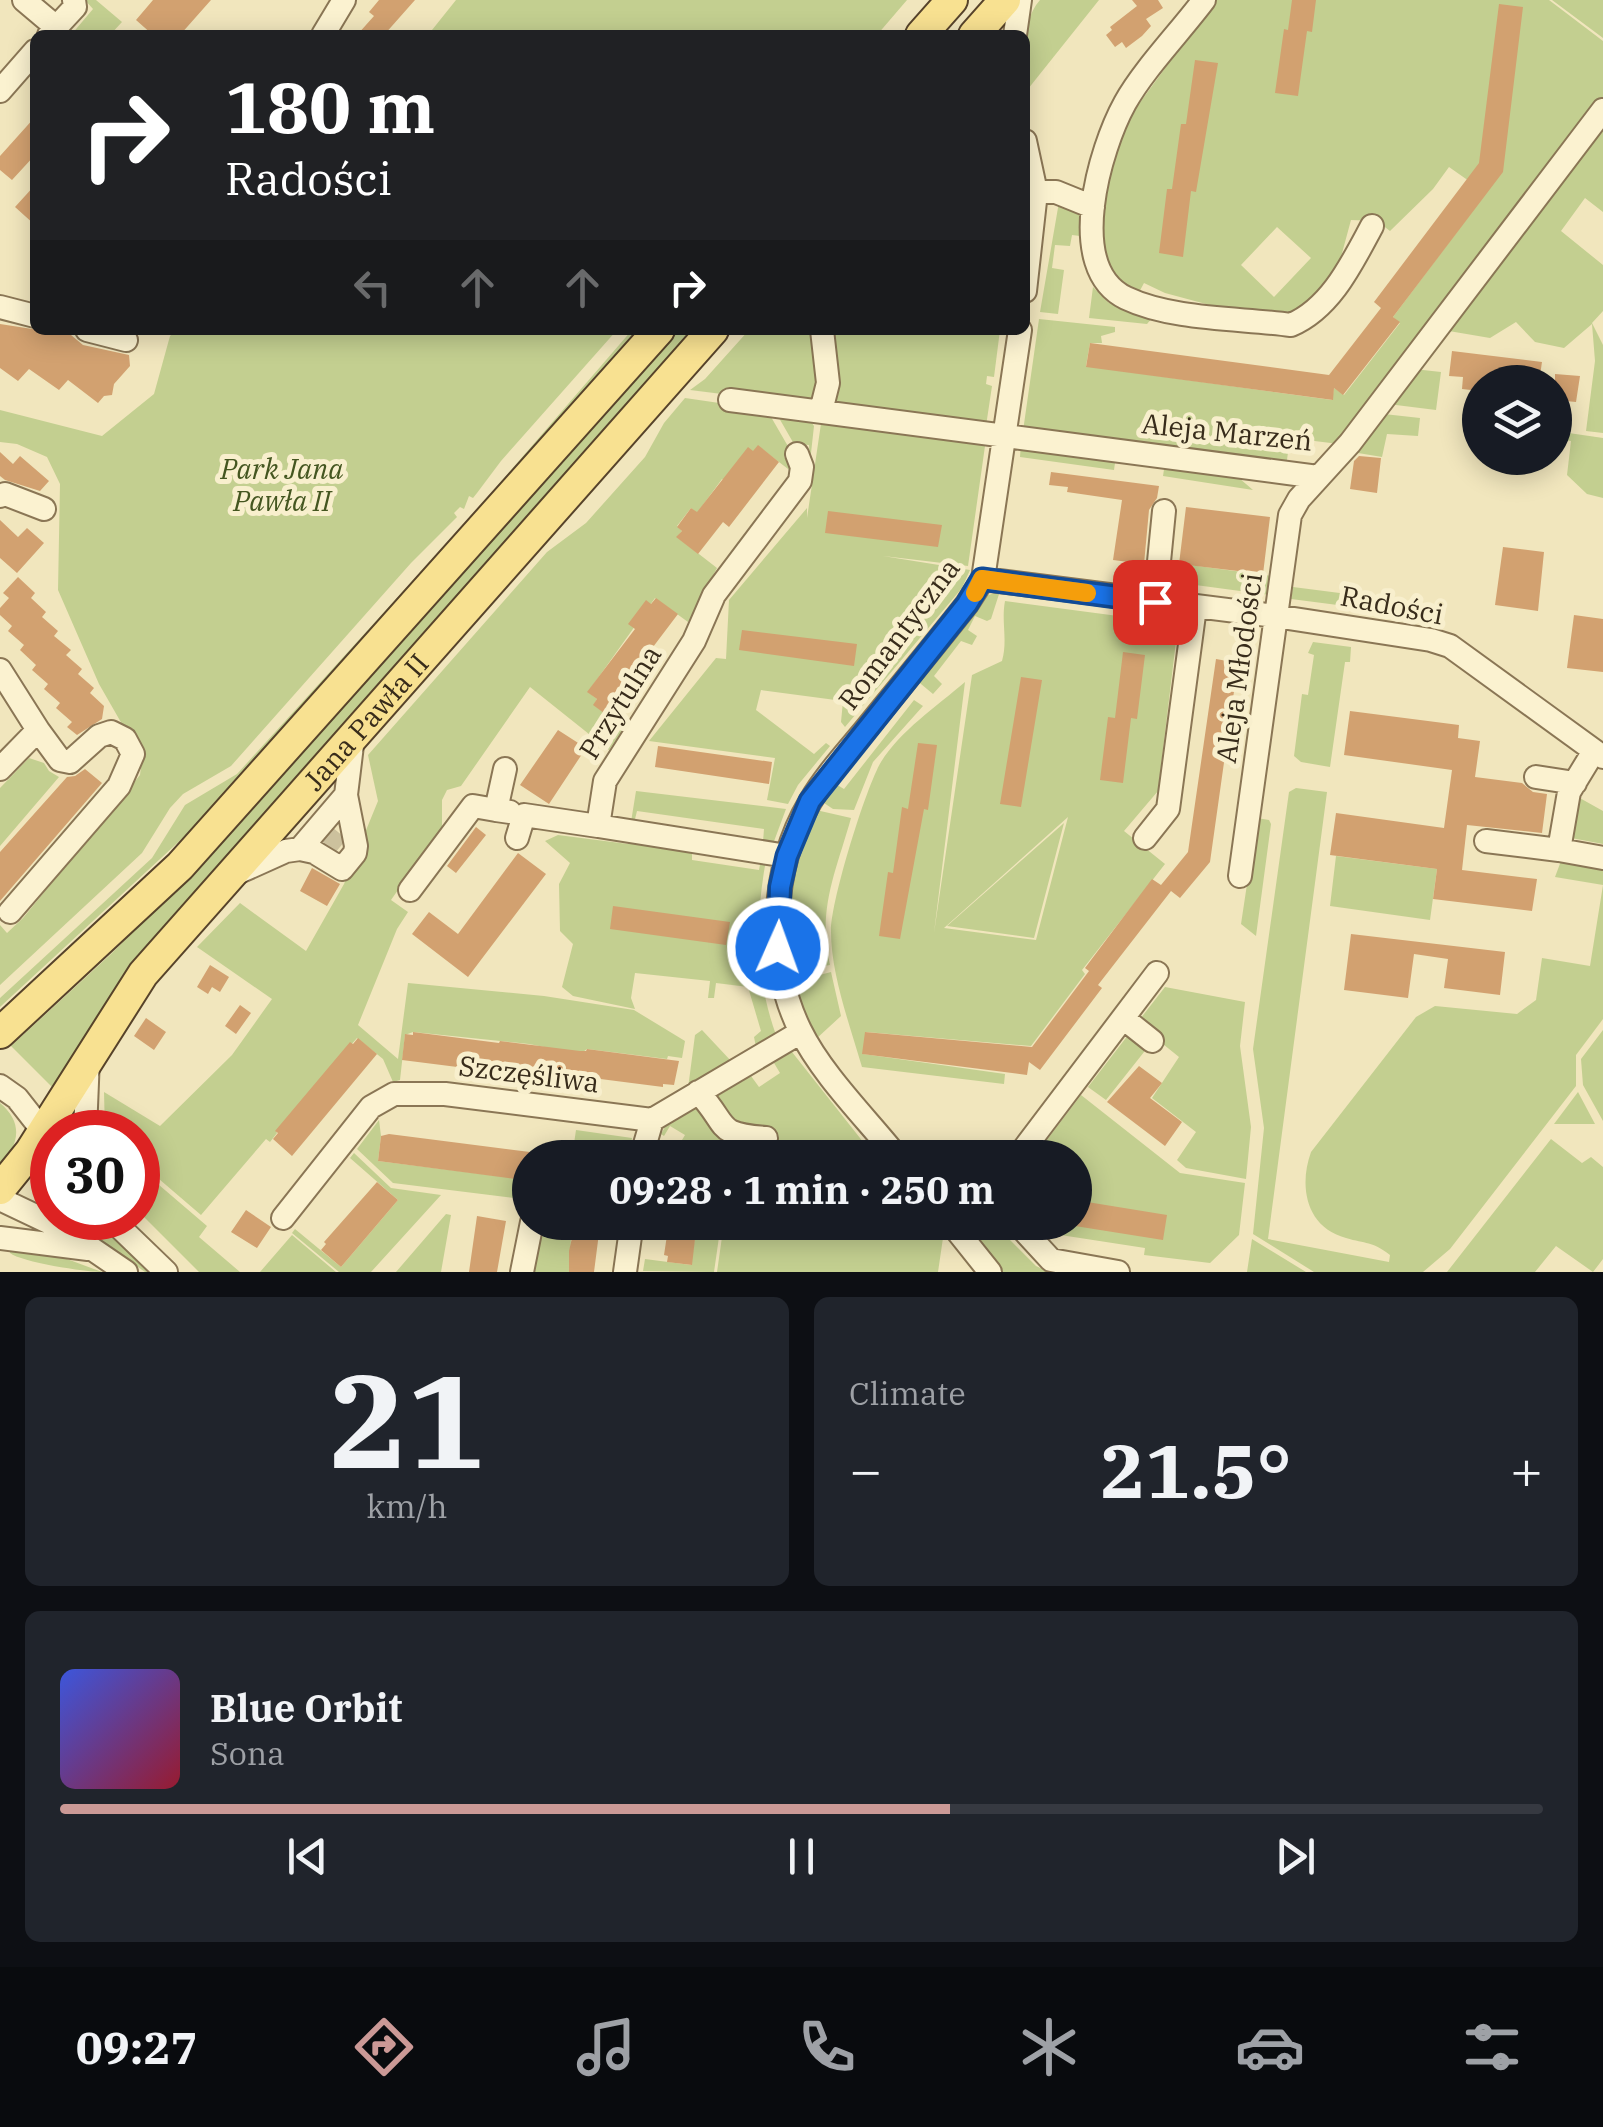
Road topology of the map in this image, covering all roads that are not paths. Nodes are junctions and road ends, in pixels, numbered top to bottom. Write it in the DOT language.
graph roads {
  1 [pos="24,0"];
  2 [pos="344,0"];
  3 [pos="952,0"];
  4 [pos="1020,0"];
  5 [pos="1204,0"];
  6 [pos="75,4"];
  7 [pos="52,30"];
  8 [pos="54,30"];
  9 [pos="326,30"];
  10 [pos="926,30"];
  11 [pos="1016,30"];
  12 [pos="30,57"];
  13 [pos="0,91"];
  14 [pos="1603,110"];
  15 [pos="1030,164"];
  16 [pos="1036,192"];
  17 [pos="1093,207"];
  18 [pos="1372,226"];
  19 [pos="1030,246"];
  20 [pos="1274,298"];
  21 [pos="0,307"];
  22 [pos="30,315"];
  23 [pos="1277,323"];
  24 [pos="106,335"];
  25 [pos="655,335"];
  26 [pos="709,335"];
  27 [pos="823,335"];
  28 [pos="1019,335"];
  29 [pos="126,340"];
  30 [pos="730,400"];
  31 [pos="821,411"];
  32 [pos="1005,434"];
  33 [pos="796,454"];
  34 [pos="1318,476"];
  35 [pos="0,496"];
  36 [pos="44,509"];
  37 [pos="1164,510"];
  38 [pos="982,579"];
  39 [pos="1155,602"];
  40 [pos="1195,606"];
  41 [pos="1275,616"];
  42 [pos="0,670"];
  43 [pos="38,730"];
  44 [pos="352,736"];
  45 [pos="1599,754"];
  46 [pos="0,769"];
  47 [pos="505,769"];
  48 [pos="1536,777"];
  49 [pos="1575,784"];
  50 [pos="496,810"];
  51 [pos="524,815"];
  52 [pos="598,826"];
  53 [pos="517,838"];
  54 [pos="1145,838"];
  55 [pos="1486,841"];
  56 [pos="1559,850"];
  57 [pos="787,856"];
  58 [pos="1603,858"];
  59 [pos="229,876"];
  60 [pos="1240,876"];
  61 [pos="410,890"];
  62 [pos="10,912"];
  63 [pos="1157,973"];
  64 [pos="1123,1018"];
  65 [pos="801,1032"];
  66 [pos="0,1033"];
  67 [pos="1152,1041"];
  68 [pos="88,1058"];
  69 [pos="0,1086"];
  70 [pos="698,1092"];
  71 [pos="61,1110"];
  72 [pos="87,1110"];
  73 [pos="30,1114"];
  74 [pos="652,1120"];
  75 [pos="766,1138"];
  76 [pos="646,1140"];
  77 [pos="883,1140"];
  78 [pos="1031,1140"];
  79 [pos="30,1156"];
  80 [pos="0,1188"];
  81 [pos="0,1199"];
  82 [pos="276,1220"];
  83 [pos="0,1238"];
  84 [pos="133,1240"];
  85 [pos="528,1240"];
  86 [pos="629,1240"];
  87 [pos="965,1240"];
  88 [pos="1033,1240"];
  89 [pos="96,1250"];
  90 [pos="126,1272"];
  91 [pos="166,1272"];
  92 [pos="522,1272"];
  93 [pos="624,1272"];
  94 [pos="990,1272"];
  95 [pos="1118,1272"];
  1 -- 7 [label="street"];
  2 -- 9 [label="street"];
  3 -- 10 [label="main road"];
  4 -- 11 [label="street"];
  5 -- 17 [label="street"];
  6 -- 8 [label="street"];
  12 -- 13 [label="street"];
  14 -- 34 [label="street, Aleja Marzeń"];
  15 -- 16 [label="street"];
  16 -- 17 [label="street"];
  16 -- 19 [label="street"];
  17 -- 23 [label="street"];
  18 -- 23 [label="street"];
  20 -- 23 [label="street"];
  21 -- 22 [label="street"];
  24 -- 29 [label="street"];
  25 -- 66 [label="main road, Jana Pawła II"];
  26 -- 44 [label="main road, Jana Pawła II"];
  27 -- 31 [label="street"];
  28 -- 32 [label="street, Romantyczna"];
  30 -- 31 [label="street, Aleja Marzeń"];
  31 -- 32 [label="street, Aleja Marzeń"];
  32 -- 34 [label="street, Aleja Marzeń"];
  32 -- 38 [label="street, Romantyczna"];
  33 -- 52 [label="street, Przytulna"];
  34 -- 41 [label="street, Aleja Młodości"];
  35 -- 36 [label="street"];
  37 -- 39 [label="street"];
  38 -- 39 [label="street, Radości"];
  38 -- 57 [label="street, Romantyczna"];
  39 -- 40 [label="street, Radości"];
  40 -- 41 [label="street, Radości"];
  40 -- 54 [label="street"];
  41 -- 45 [label="street, Radości"];
  41 -- 60 [label="street, Aleja Młodości"];
  42 -- 43 [label="street"];
  43 -- 46 [label="street"];
  43 -- 62 [label="street"];
  44 -- 59 [label="main road, Jana Pawła II"];
  44 -- 59 [label="street"];
  45 -- 49 [label="street"];
  47 -- 50 [label="street"];
  48 -- 49 [label="street"];
  49 -- 56 [label="street"];
  50 -- 51 [label="street"];
  50 -- 61 [label="street"];
  51 -- 52 [label="street"];
  51 -- 53 [label="street"];
  52 -- 57 [label="street"];
  55 -- 56 [label="street"];
  56 -- 58 [label="street"];
  57 -- 65 [label="street, Romantyczna"];
  59 -- 68 [label="main road, Jana Pawła II"];
  63 -- 64 [label="street"];
  64 -- 67 [label="street"];
  64 -- 78 [label="street"];
  65 -- 70 [label="street"];
  65 -- 77 [label="street, Romantyczna"];
  68 -- 71 [label="main road, Jana Pawła II"];
  68 -- 72 [label="street"];
  69 -- 73 [label="street"];
  70 -- 74 [label="street"];
  70 -- 75 [label="street"];
  74 -- 76 [label="street"];
  74 -- 82 [label="street, Szczęśliwa"];
  79 -- 80 [label="main road, Jana Pawła II"];
  81 -- 89 [label="street"];
  83 -- 89 [label="street"];
  84 -- 91 [label="street"];
  85 -- 92 [label="street"];
  86 -- 93 [label="street"];
  87 -- 94 [label="street"];
  88 -- 95 [label="street"];
  89 -- 90 [label="street"];
}
